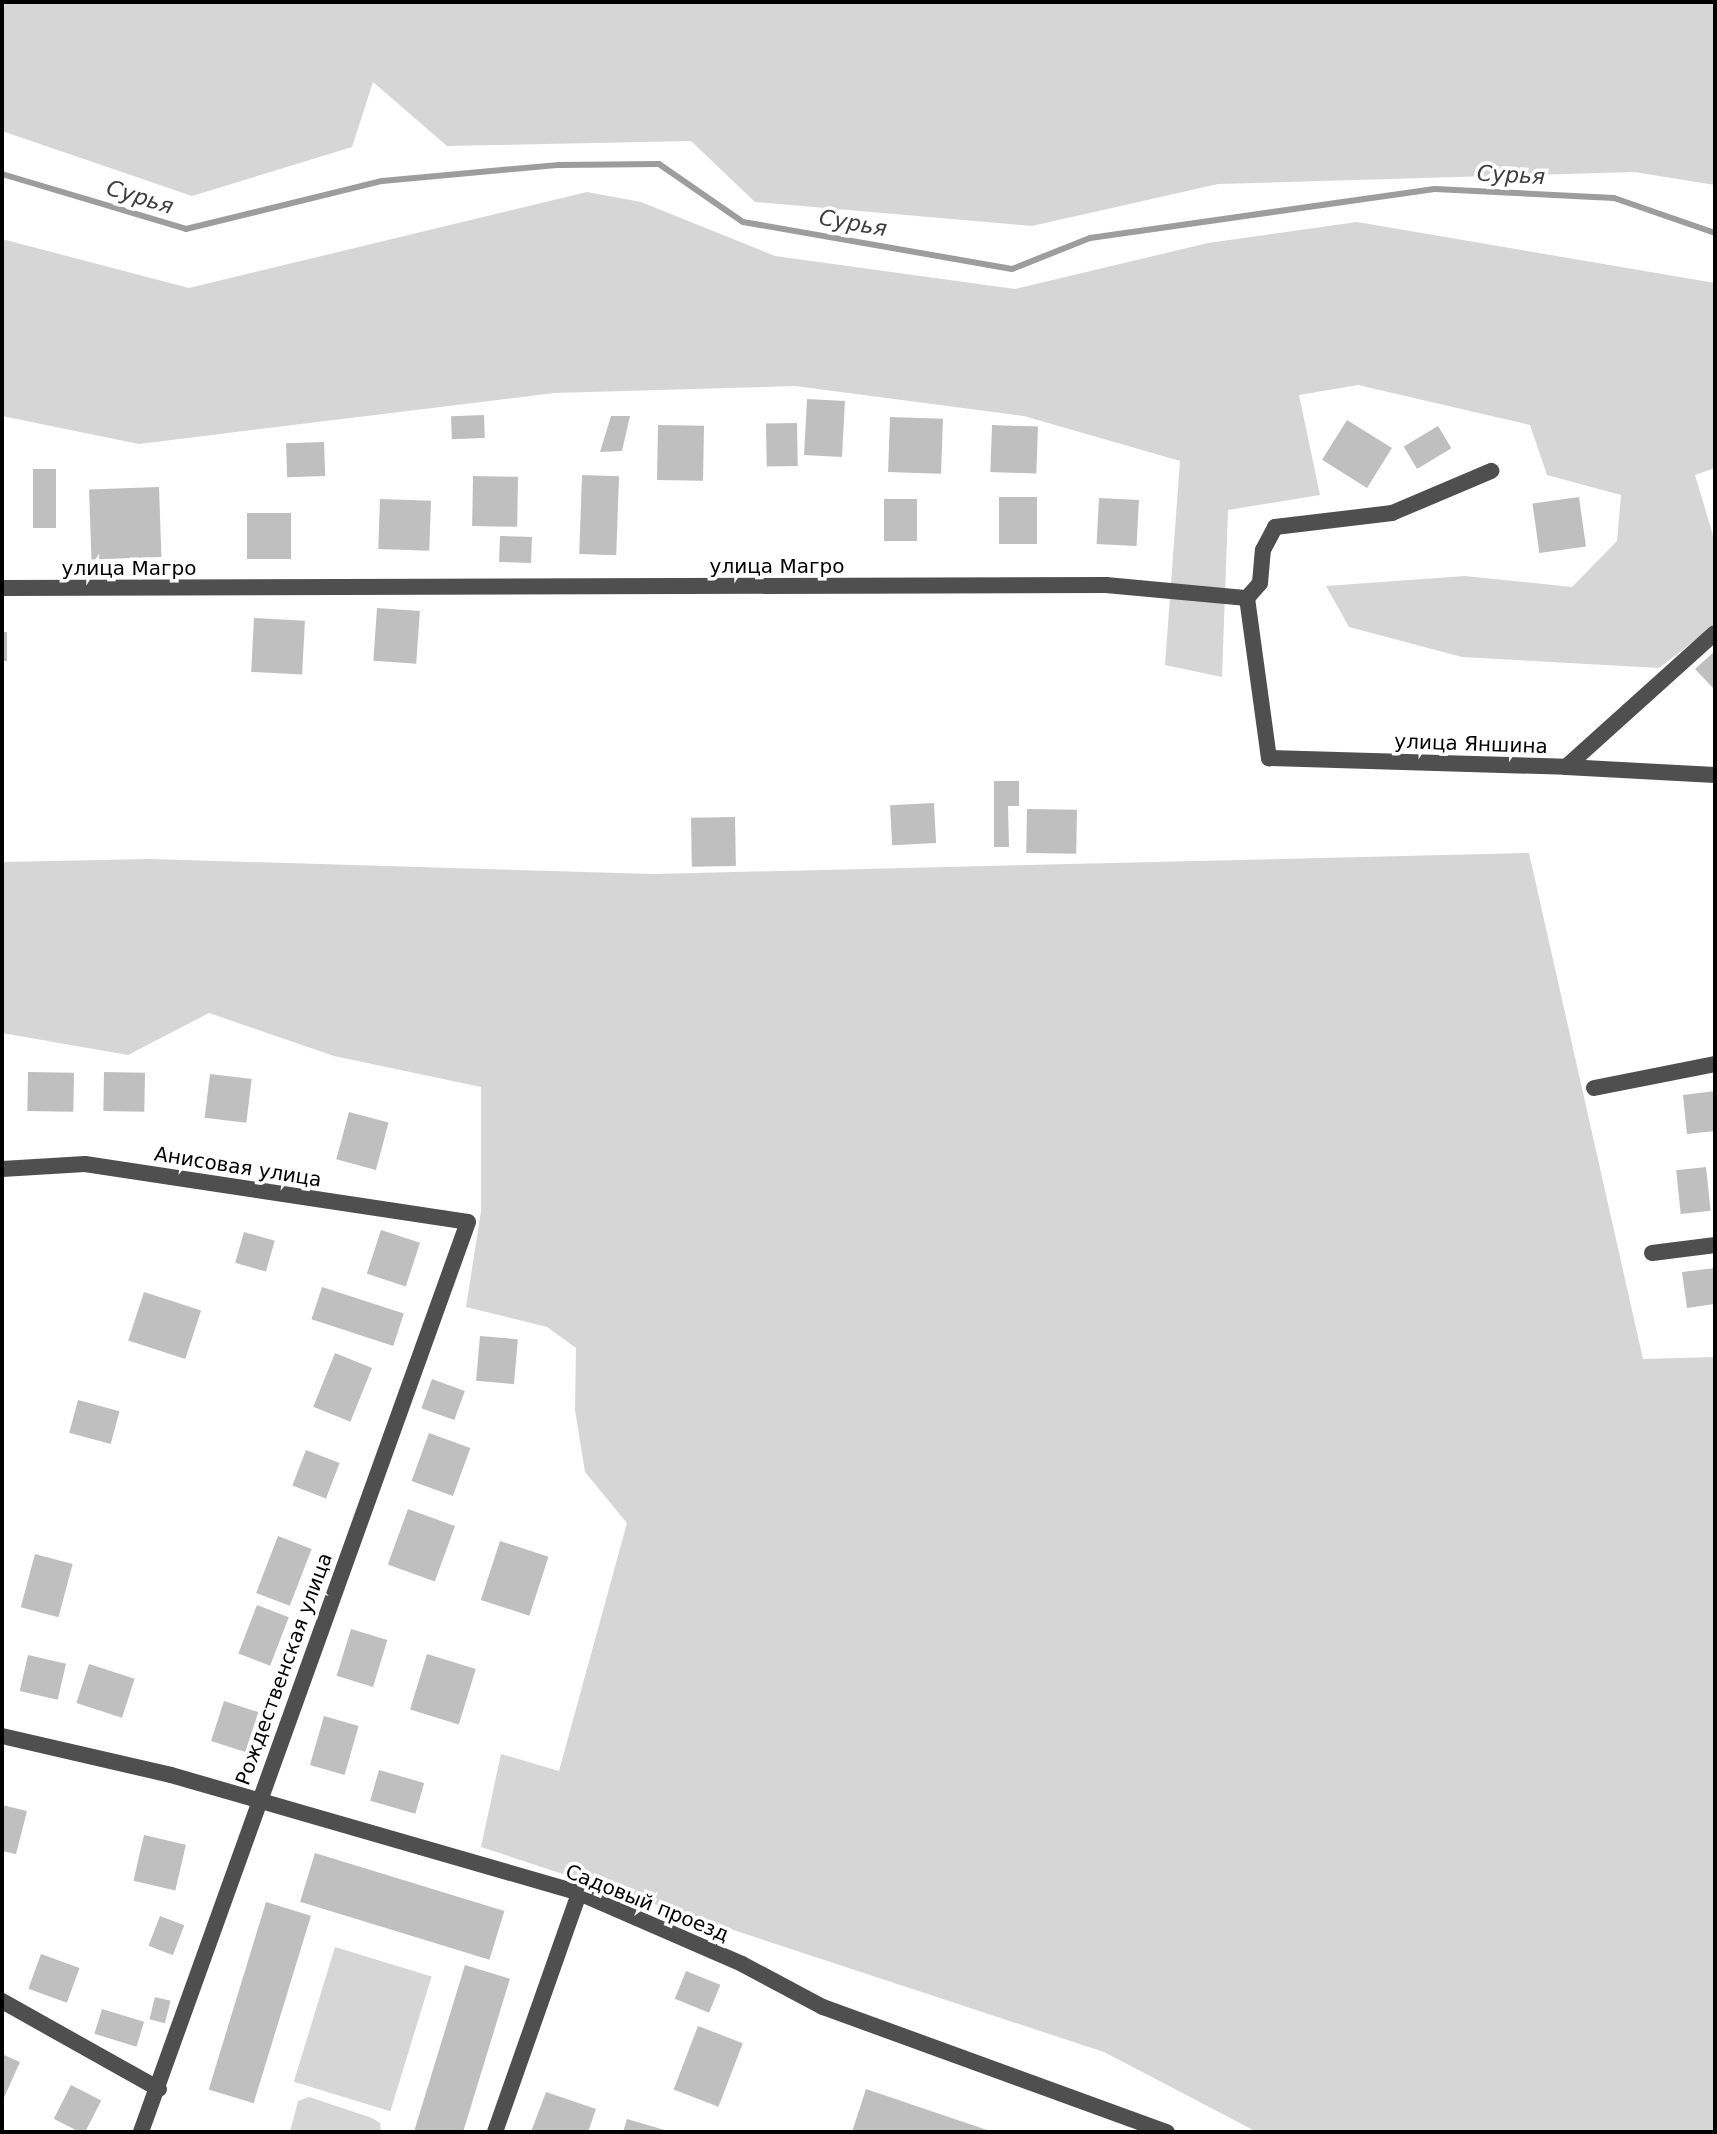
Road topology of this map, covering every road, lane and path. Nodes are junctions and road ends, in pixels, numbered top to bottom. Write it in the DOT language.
graph roads {
  1 [pos="1491,471"];
  2 [pos="2,588"];
  3 [pos="1247,598"];
  4 [pos="1715,633"];
  5 [pos="1566,767"];
  6 [pos="1715,775"];
  7 [pos="1715,1064"];
  8 [pos="1594,1088"];
  9 [pos="2,1169"];
  10 [pos="468,1222"];
  11 [pos="1715,1245"];
  12 [pos="1652,1253"];
  13 [pos="2,1736"];
  14 [pos="258,1799"];
  15 [pos="579,1893"];
  16 [pos="2,2001"];
  17 [pos="159,2089"];
  18 [pos="1136,2126"];
  19 [pos="141,2132"];
  20 [pos="495,2132"];
  21 [pos="1167,2132"];
  1 -- 3 [label="street"];
  2 -- 3 [label="street, улица Магро"];
  3 -- 5 [label="street, улица Яншина"];
  4 -- 5 [label="street, улица Яншина"];
  5 -- 6 [label="street"];
  7 -- 8 [label="street"];
  9 -- 10 [label="street, Анисовая улица"];
  10 -- 14 [label="street, Рождественская улица"];
  11 -- 12 [label="street"];
  13 -- 14 [label="street, Садовый проезд"];
  14 -- 15 [label="street, Садовый проезд"];
  14 -- 17 [label="street, Рождественская улица"];
  15 -- 18 [label="street, Садовый проезд"];
  15 -- 20 [label="street"];
  16 -- 17 [label="street"];
  17 -- 19 [label="street, Рождественская улица"];
  18 -- 21 [label="street, Садовый проезд"];
}
